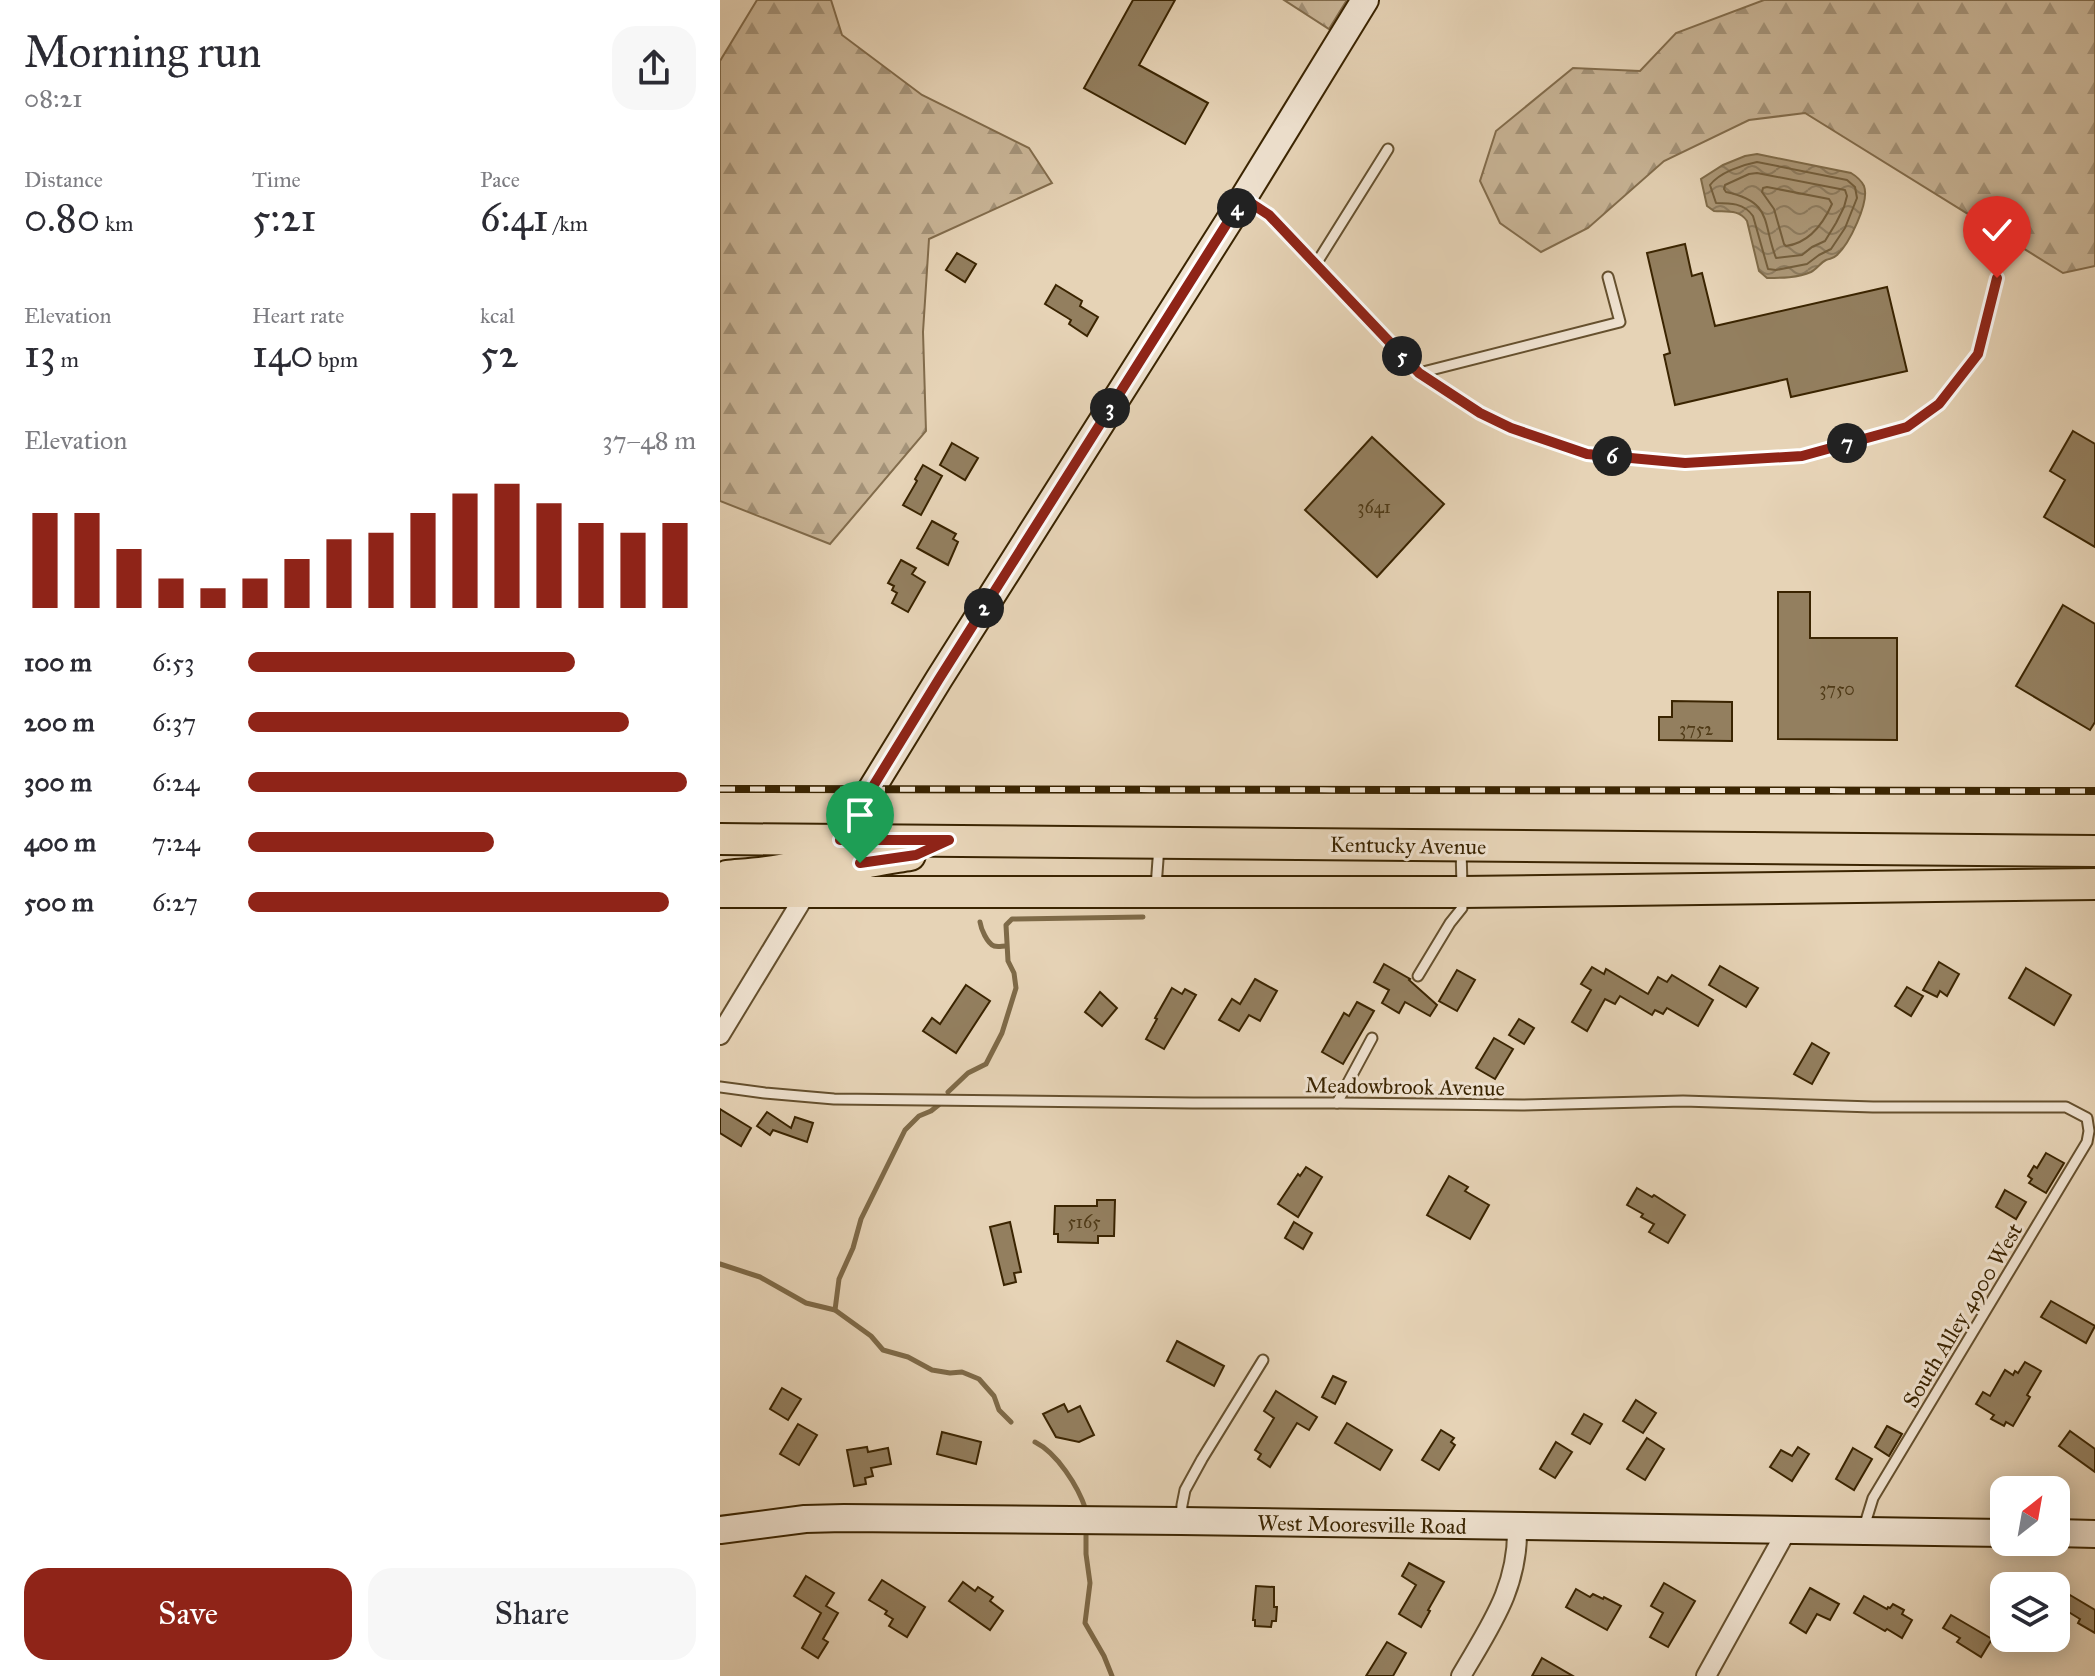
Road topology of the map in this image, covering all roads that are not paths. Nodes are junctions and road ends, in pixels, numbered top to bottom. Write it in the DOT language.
graph roads {
  1 [pos="1365,0"];
  2 [pos="1388,149"];
  3 [pos="1243,198"];
  4 [pos="1316,264"];
  5 [pos="1608,277"];
  6 [pos="1997,278"];
  7 [pos="1419,373"];
  8 [pos="720,839"];
  9 [pos="840,840"];
  10 [pos="949,840"];
  11 [pos="1159,842"];
  12 [pos="1461,845"];
  13 [pos="2095,851"];
  14 [pos="720,877"];
  15 [pos="2095,884"];
  16 [pos="720,892"];
  17 [pos="807,892"];
  18 [pos="1156,892"];
  19 [pos="1462,900"];
  20 [pos="1418,976"];
  21 [pos="720,1035"];
  22 [pos="1372,1038"];
  23 [pos="720,1087"];
  24 [pos="1337,1103"];
  25 [pos="2087,1118"];
  26 [pos="1263,1360"];
  27 [pos="1181,1521"];
  28 [pos="1517,1526"];
  29 [pos="720,1530"];
  30 [pos="1787,1530"];
  31 [pos="1864,1530"];
  32 [pos="1990,1533"];
  33 [pos="2070,1533"];
  34 [pos="2095,1534"];
  35 [pos="1461,1676"];
  36 [pos="1706,1676"];
  1 -- 3 [label="street"];
  2 -- 4 [label="lane"];
  3 -- 4 [label="lane"];
  3 -- 9 [label="street"];
  4 -- 7 [label="lane"];
  5 -- 7 [label="lane"];
  6 -- 7 [label="lane"];
  8 -- 9 [label="main road, Kentucky Avenue"];
  9 -- 10 [label="main road, Kentucky Avenue"];
  9 -- 14 [label="main road"];
  9 -- 17 [label="street"];
  10 -- 11 [label="main road, Kentucky Avenue"];
  10 -- 17 [label="main road"];
  11 -- 12 [label="main road, Kentucky Avenue"];
  11 -- 18 [label="lane"];
  12 -- 13 [label="main road, Kentucky Avenue"];
  12 -- 19 [label="lane"];
  15 -- 19 [label="main road, Kentucky Avenue"];
  16 -- 17 [label="main road, Kentucky Avenue"];
  17 -- 18 [label="main road, Kentucky Avenue"];
  17 -- 21 [label="street"];
  18 -- 19 [label="main road, Kentucky Avenue"];
  19 -- 20 [label="lane"];
  22 -- 24 [label="lane"];
  23 -- 24 [label="lane, Meadowbrook Avenue"];
  24 -- 25 [label="lane, Meadowbrook Avenue"];
  25 -- 31 [label="lane, South Alley 4900 West"];
  26 -- 27 [label="lane"];
  27 -- 28 [label="street, West Mooresville Road"];
  27 -- 29 [label="street, West Mooresville Road"];
  28 -- 30 [label="street, West Mooresville Road"];
  28 -- 35 [label="street"];
  30 -- 31 [label="street, West Mooresville Road"];
  30 -- 36 [label="street"];
  31 -- 32 [label="street, West Mooresville Road"];
  33 -- 34 [label="street"];
}
